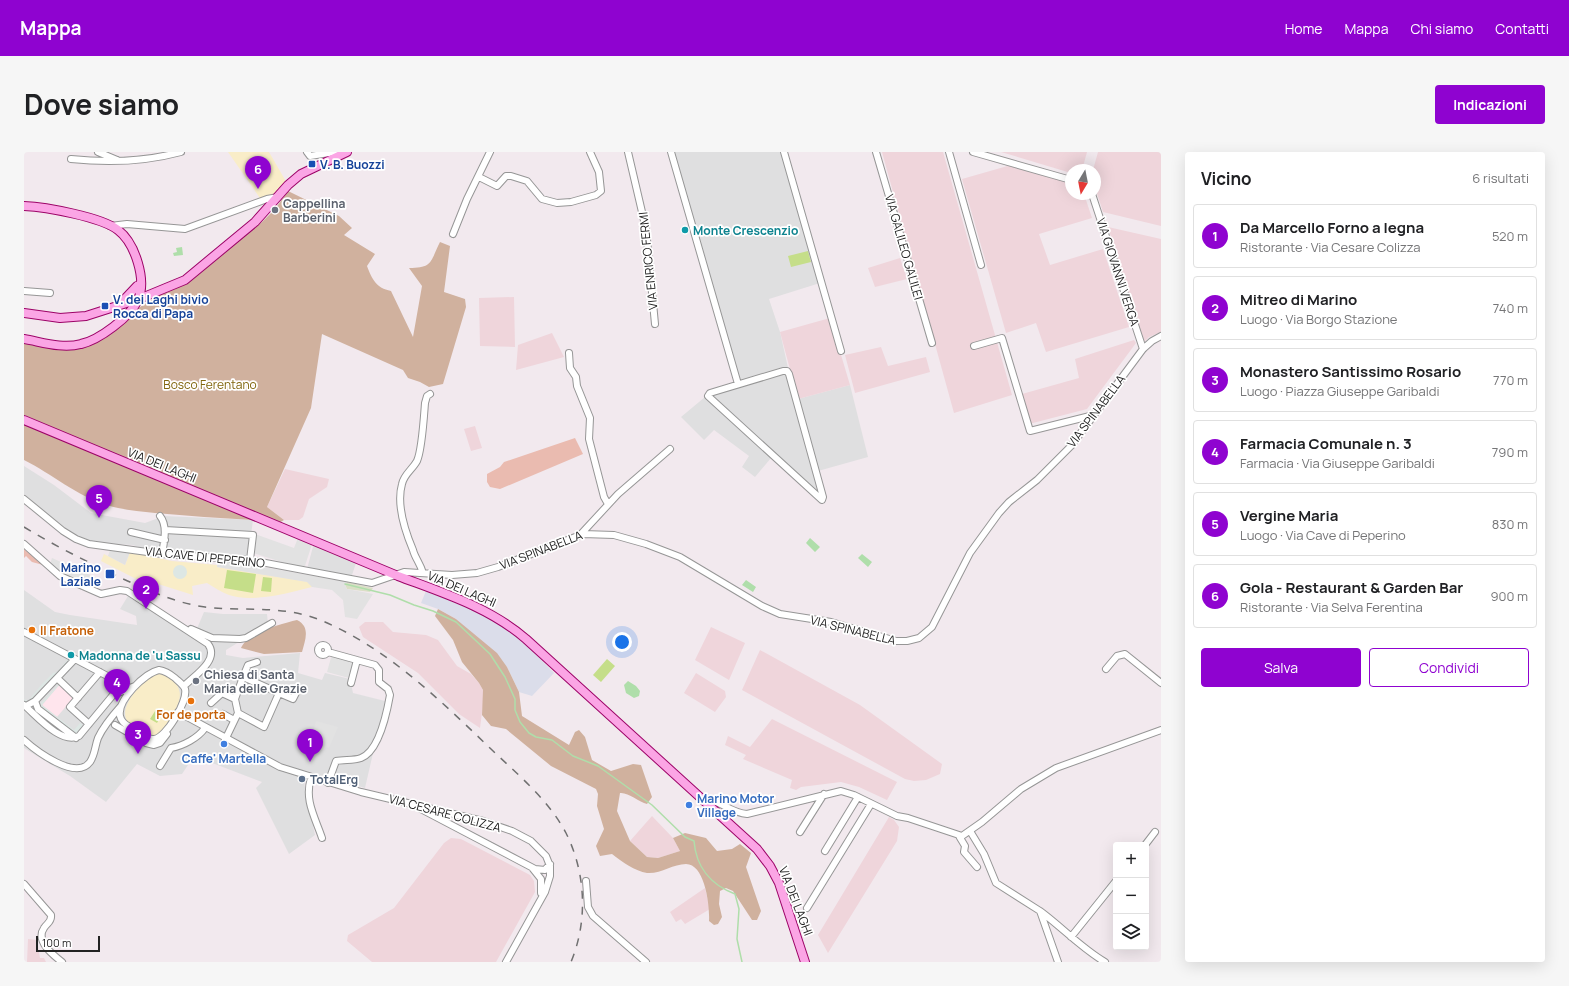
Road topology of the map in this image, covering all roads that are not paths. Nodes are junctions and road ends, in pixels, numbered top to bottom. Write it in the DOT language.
graph roads {
  1 [pos="98,152"];
  2 [pos="180,152"];
  3 [pos="307,152"];
  4 [pos="490,152"];
  5 [pos="590,152"];
  6 [pos="628,152"];
  7 [pos="671,152"];
  8 [pos="784,152"];
  9 [pos="876,152"];
  10 [pos="949,152"];
  11 [pos="973,152"];
  12 [pos="340,153"];
  13 [pos="71,159"];
  14 [pos="120,161"];
  15 [pos="479,177"];
  16 [pos="1065,178"];
  17 [pos="278,197"];
  18 [pos="1094,200"];
  19 [pos="24,206"];
  20 [pos="110,226"];
  21 [pos="453,234"];
  22 [pos="981,265"];
  23 [pos="139,280"];
  24 [pos="160,290"];
  25 [pos="24,291"];
  26 [pos="50,293"];
  27 [pos="135,301"];
  28 [pos="117,306"];
  29 [pos="108,310"];
  30 [pos="130,312"];
  31 [pos="24,313"];
  32 [pos="118,318"];
  33 [pos="655,324"];
  34 [pos="107,331"];
  35 [pos="1161,336"];
  36 [pos="24,338"];
  37 [pos="932,343"];
  38 [pos="974,346"];
  39 [pos="1144,349"];
  40 [pos="841,351"];
  41 [pos="569,353"];
  42 [pos="738,384"];
  43 [pos="430,394"];
  44 [pos="1094,415"];
  45 [pos="24,420"];
  46 [pos="670,449"];
  47 [pos="24,499"];
  48 [pos="608,504"];
  49 [pos="160,516"];
  50 [pos="164,530"];
  51 [pos="131,532"];
  52 [pos="581,534"];
  53 [pos="165,540"];
  54 [pos="24,544"];
  55 [pos="162,554"];
  56 [pos="250,560"];
  57 [pos="423,573"];
  58 [pos="398,576"];
  59 [pos="272,623"];
  60 [pos="185,629"];
  61 [pos="24,632"];
  62 [pos="328,652"];
  63 [pos="75,659"];
  64 [pos="357,660"];
  65 [pos="257,662"];
  66 [pos="1106,669"];
  67 [pos="100,672"];
  68 [pos="243,677"];
  69 [pos="57,678"];
  70 [pos="351,683"];
  71 [pos="1161,683"];
  72 [pos="184,686"];
  73 [pos="131,689"];
  74 [pos="279,693"];
  75 [pos="296,693"];
  76 [pos="78,698"];
  77 [pos="236,699"];
  78 [pos="35,701"];
  79 [pos="124,701"];
  80 [pos="211,703"];
  81 [pos="25,706"];
  82 [pos="179,713"];
  83 [pos="238,713"];
  84 [pos="223,714"];
  85 [pos="234,720"];
  86 [pos="89,724"];
  87 [pos="115,725"];
  88 [pos="205,728"];
  89 [pos="1161,730"];
  90 [pos="76,738"];
  91 [pos="24,740"];
  92 [pos="225,740"];
  93 [pos="160,766"];
  94 [pos="311,778"];
  95 [pos="328,783"];
  96 [pos="824,794"];
  97 [pos="698,796"];
  98 [pos="858,797"];
  99 [pos="408,803"];
  100 [pos="871,804"];
  101 [pos="450,813"];
  102 [pos="441,819"];
  103 [pos="970,831"];
  104 [pos="800,832"];
  105 [pos="1155,832"];
  106 [pos="959,836"];
  107 [pos="322,838"];
  108 [pos="1147,842"];
  109 [pos="825,851"];
  110 [pos="550,864"];
  111 [pos="977,867"];
  112 [pos="532,868"];
  113 [pos="586,881"];
  114 [pos="24,884"];
  115 [pos="1113,885"];
  116 [pos="536,907"];
  117 [pos="807,908"];
  118 [pos="1040,911"];
  119 [pos="1071,937"];
  120 [pos="62,962"];
  121 [pos="506,962"];
  122 [pos="646,962"];
  123 [pos="805,962"];
  124 [pos="1058,962"];
  125 [pos="1105,962"];
  1 -- 14 [label="street"];
  2 -- 14 [label="street"];
  3 -- 12 [label="street"];
  4 -- 15 [label="street"];
  5 -- 15 [label="street"];
  6 -- 33 [label="street, VIA ENRICO FERMI"];
  7 -- 42 [label="street"];
  8 -- 40 [label="street"];
  9 -- 37 [label="street, VIA GALILEO GALILEI"];
  10 -- 22 [label="street"];
  11 -- 16 [label="street"];
  12 -- 17 [label="main road"];
  13 -- 14 [label="street"];
  15 -- 21 [label="street"];
  17 -- 20 [label="street"];
  17 -- 24 [label="main road"];
  18 -- 39 [label="street, VIA GIOVANNI VERGA"];
  19 -- 20 [label="main road"];
  20 -- 23 [label="main road"];
  23 -- 24 [label="main road"];
  23 -- 27 [label="main road"];
  23 -- 28 [label="main road"];
  24 -- 27 [label="main road"];
  24 -- 30 [label="main road"];
  25 -- 26 [label="street"];
  27 -- 28 [label="main road"];
  27 -- 30 [label="main road"];
  27 -- 32 [label="main road"];
  28 -- 29 [label="main road"];
  29 -- 31 [label="main road"];
  29 -- 32 [label="main road"];
  30 -- 34 [label="main road"];
  32 -- 34 [label="main road"];
  34 -- 36 [label="main road"];
  35 -- 39 [label="street, VIA SPINABELLA"];
  38 -- 44 [label="street"];
  39 -- 44 [label="street, VIA SPINABELLA"];
  41 -- 48 [label="street"];
  42 -- 42 [label="street"];
  43 -- 57 [label="street"];
  44 -- 52 [label="street, VIA SPINABELLA"];
  45 -- 58 [label="main road, VIA DEI LAGHI"];
  46 -- 48 [label="street"];
  47 -- 55 [label="street, VIA CAVE DI PEPERINO"];
  48 -- 52 [label="street"];
  49 -- 50 [label="street"];
  50 -- 53 [label="street"];
  50 -- 56 [label="street"];
  51 -- 53 [label="street"];
  52 -- 57 [label="street, VIA SPINABELLA"];
  53 -- 55 [label="street"];
  54 -- 60 [label="street"];
  55 -- 56 [label="street, VIA CAVE DI PEPERINO"];
  56 -- 58 [label="street, VIA CAVE DI PEPERINO"];
  57 -- 58 [label="street, VIA SPINABELLA"];
  58 -- 97 [label="main road, VIA DEI LAGHI"];
  59 -- 60 [label="street"];
  60 -- 72 [label="street"];
  61 -- 63 [label="street"];
  62 -- 64 [label="street"];
  63 -- 67 [label="street"];
  63 -- 69 [label="street"];
  64 -- 70 [label="street"];
  64 -- 95 [label="street"];
  65 -- 68 [label="street"];
  66 -- 71 [label="street"];
  67 -- 73 [label="street"];
  67 -- 76 [label="street"];
  68 -- 74 [label="street"];
  68 -- 77 [label="street"];
  69 -- 76 [label="street"];
  69 -- 78 [label="street"];
  72 -- 73 [label="street"];
  72 -- 82 [label="street"];
  73 -- 79 [label="street"];
  73 -- 86 [label="street"];
  74 -- 75 [label="street"];
  74 -- 83 [label="street"];
  76 -- 86 [label="street"];
  77 -- 80 [label="street"];
  77 -- 83 [label="street"];
  78 -- 81 [label="street"];
  78 -- 90 [label="street"];
  79 -- 82 [label="street"];
  79 -- 91 [label="street"];
  81 -- 90 [label="street"];
  82 -- 87 [label="street"];
  82 -- 88 [label="street, VIA CESARE COLIZZA"];
  83 -- 85 [label="street"];
  84 -- 85 [label="street"];
  85 -- 92 [label="street"];
  86 -- 90 [label="street"];
  88 -- 92 [label="street, VIA CESARE COLIZZA"];
  88 -- 93 [label="street"];
  89 -- 103 [label="street"];
  92 -- 94 [label="street, VIA CESARE COLIZZA"];
  94 -- 95 [label="street, VIA CESARE COLIZZA"];
  94 -- 107 [label="street"];
  95 -- 99 [label="street, VIA CESARE COLIZZA"];
  96 -- 97 [label="street"];
  96 -- 98 [label="street"];
  96 -- 104 [label="street"];
  97 -- 123 [label="main road, VIA DEI LAGHI"];
  98 -- 100 [label="street"];
  98 -- 109 [label="street"];
  99 -- 101 [label="street, VIA CESARE COLIZZA"];
  99 -- 102 [label="street"];
  100 -- 106 [label="street"];
  100 -- 117 [label="street"];
  101 -- 102 [label="street"];
  101 -- 110 [label="street, VIA CESARE COLIZZA"];
  102 -- 112 [label="street"];
  103 -- 106 [label="street"];
  103 -- 118 [label="street"];
  105 -- 108 [label="street"];
  106 -- 111 [label="street"];
  110 -- 112 [label="street"];
  110 -- 116 [label="street"];
  112 -- 116 [label="street"];
  113 -- 122 [label="street"];
  114 -- 120 [label="street"];
  115 -- 119 [label="street"];
  116 -- 121 [label="street"];
  118 -- 119 [label="street"];
  118 -- 124 [label="street"];
  119 -- 125 [label="street"];
}
